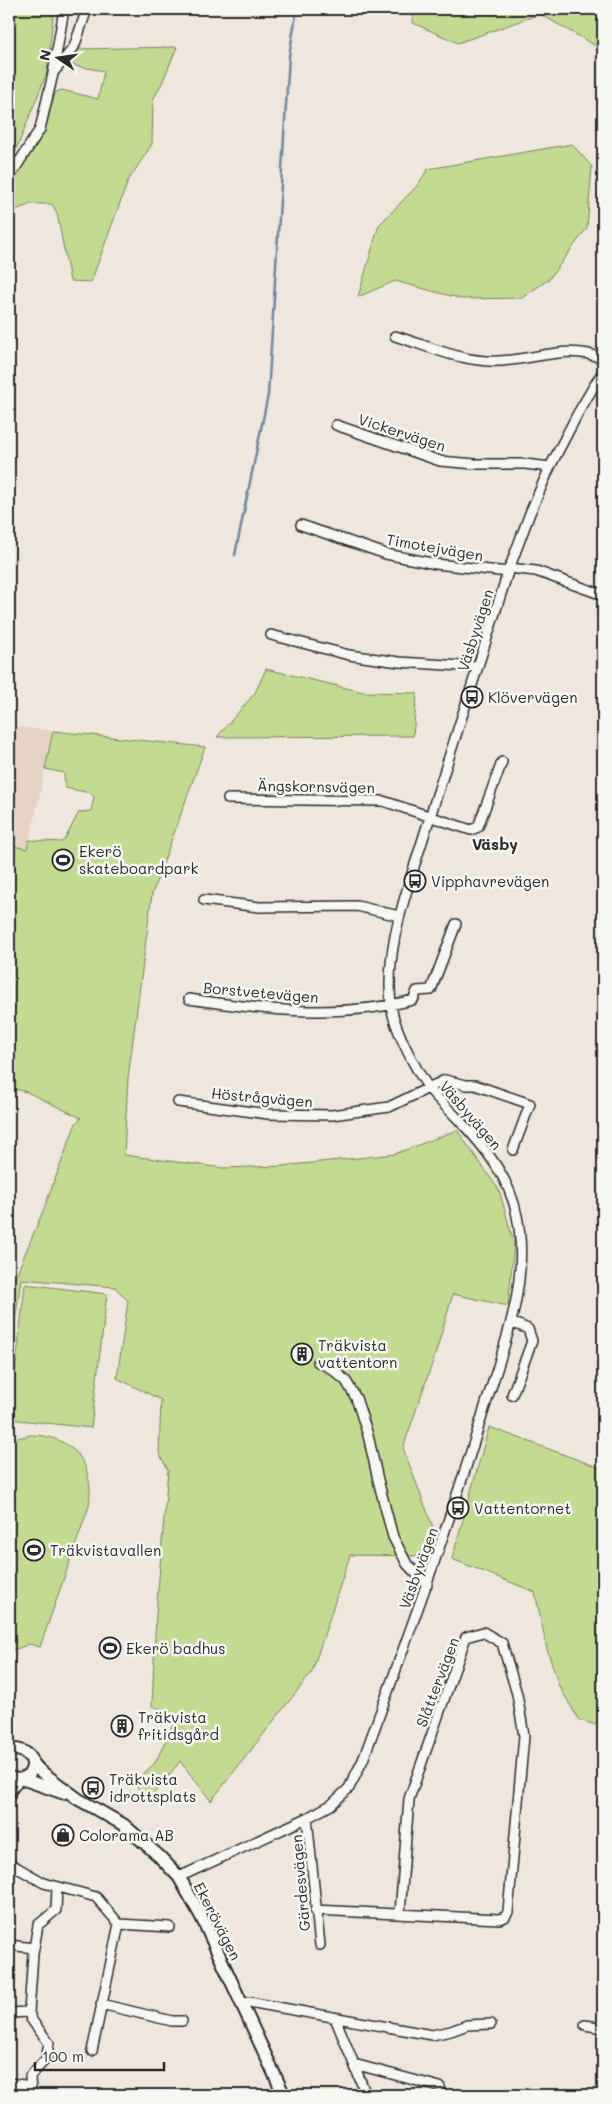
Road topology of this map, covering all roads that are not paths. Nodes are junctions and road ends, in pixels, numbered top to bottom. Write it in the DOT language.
graph roads {
  1 [pos="64,9"];
  2 [pos="87,9"];
  3 [pos="53,74"];
  4 [pos="9,155"];
  5 [pos="16,166"];
  6 [pos="9,178"];
  7 [pos="395,336"];
  8 [pos="603,359"];
  9 [pos="603,371"];
  10 [pos="336,425"];
  11 [pos="550,467"];
  12 [pos="301,525"];
  13 [pos="509,570"];
  14 [pos="603,595"];
  15 [pos="271,635"];
  16 [pos="478,667"];
  17 [pos="502,762"];
  18 [pos="228,799"];
  19 [pos="430,816"];
  20 [pos="204,900"];
  21 [pos="399,916"];
  22 [pos="456,924"];
  23 [pos="189,999"];
  24 [pos="391,1006"];
  25 [pos="429,1088"];
  26 [pos="178,1102"];
  27 [pos="513,1150"];
  28 [pos="511,1322"];
  29 [pos="318,1362"];
  30 [pos="512,1395"];
  31 [pos="427,1585"];
  32 [pos="11,1750"];
  33 [pos="32,1762"];
  34 [pos="17,1778"];
  35 [pos="9,1792"];
  36 [pos="78,1799"];
  37 [pos="307,1818"];
  38 [pos="9,1864"];
  39 [pos="179,1876"];
  40 [pos="57,1887"];
  41 [pos="315,1910"];
  42 [pos="400,1913"];
  43 [pos="119,1924"];
  44 [pos="170,1927"];
  45 [pos="9,1945"];
  46 [pos="320,1946"];
  47 [pos="34,1948"];
  48 [pos="101,2004"];
  49 [pos="241,2004"];
  50 [pos="29,2012"];
  51 [pos="9,2014"];
  52 [pos="335,2018"];
  53 [pos="182,2021"];
  54 [pos="491,2024"];
  55 [pos="585,2026"];
  56 [pos="603,2028"];
  57 [pos="92,2051"];
  58 [pos="354,2064"];
  59 [pos="9,2083"];
  60 [pos="440,2087"];
  61 [pos="31,2091"];
  62 [pos="284,2095"];
  63 [pos="366,2095"];
  1 -- 3 [label="street"];
  2 -- 3 [label="street"];
  3 -- 5 [label="street"];
  4 -- 5 [label="street"];
  5 -- 6 [label="street"];
  7 -- 8 [label="street"];
  9 -- 11 [label="street, Väsbyvägen"];
  10 -- 11 [label="street, Vickervägen"];
  11 -- 13 [label="street, Väsbyvägen"];
  12 -- 13 [label="street, Timotejvägen"];
  13 -- 14 [label="street, Timotejvägen"];
  13 -- 16 [label="street, Väsbyvägen"];
  15 -- 16 [label="street"];
  16 -- 19 [label="street, Väsbyvägen"];
  17 -- 19 [label="street, Ängskornsvägen"];
  18 -- 19 [label="street, Ängskornsvägen"];
  19 -- 21 [label="street, Väsbyvägen"];
  20 -- 21 [label="street"];
  21 -- 24 [label="street, Väsbyvägen"];
  22 -- 24 [label="street, Borstvetevägen"];
  23 -- 24 [label="street, Borstvetevägen"];
  24 -- 25 [label="street, Väsbyvägen"];
  25 -- 26 [label="street, Höstrågvägen"];
  25 -- 27 [label="street, Höstrågvägen"];
  25 -- 28 [label="street, Väsbyvägen"];
  28 -- 30 [label="street"];
  28 -- 31 [label="street, Väsbyvägen"];
  29 -- 31 [label="street"];
  31 -- 37 [label="street, Väsbyvägen"];
  32 -- 33 [label="main road, Ekerövägen"];
  33 -- 34 [label="main road"];
  33 -- 36 [label="main road, Ekerövägen"];
  34 -- 35 [label="street"];
  34 -- 36 [label="main road, Ekerövägen"];
  36 -- 39 [label="main road, Ekerövägen"];
  37 -- 39 [label="street, Väsbyvägen"];
  37 -- 41 [label="street, Gärdesvägen"];
  38 -- 40 [label="street"];
  39 -- 49 [label="main road, Ekerövägen"];
  40 -- 43 [label="street"];
  40 -- 47 [label="street"];
  41 -- 42 [label="street, Slåttervägen"];
  41 -- 46 [label="street, Gärdesvägen"];
  42 -- 42 [label="street, Slåttervägen"];
  43 -- 44 [label="street"];
  43 -- 48 [label="street"];
  45 -- 47 [label="street"];
  47 -- 50 [label="street"];
  48 -- 53 [label="street"];
  48 -- 57 [label="street"];
  49 -- 52 [label="street"];
  49 -- 62 [label="main road, Ekerövägen"];
  50 -- 51 [label="street"];
  50 -- 61 [label="street"];
  52 -- 54 [label="street"];
  52 -- 58 [label="street"];
  55 -- 56 [label="street"];
  58 -- 60 [label="street"];
  58 -- 63 [label="street"];
  59 -- 61 [label="street"];
}
